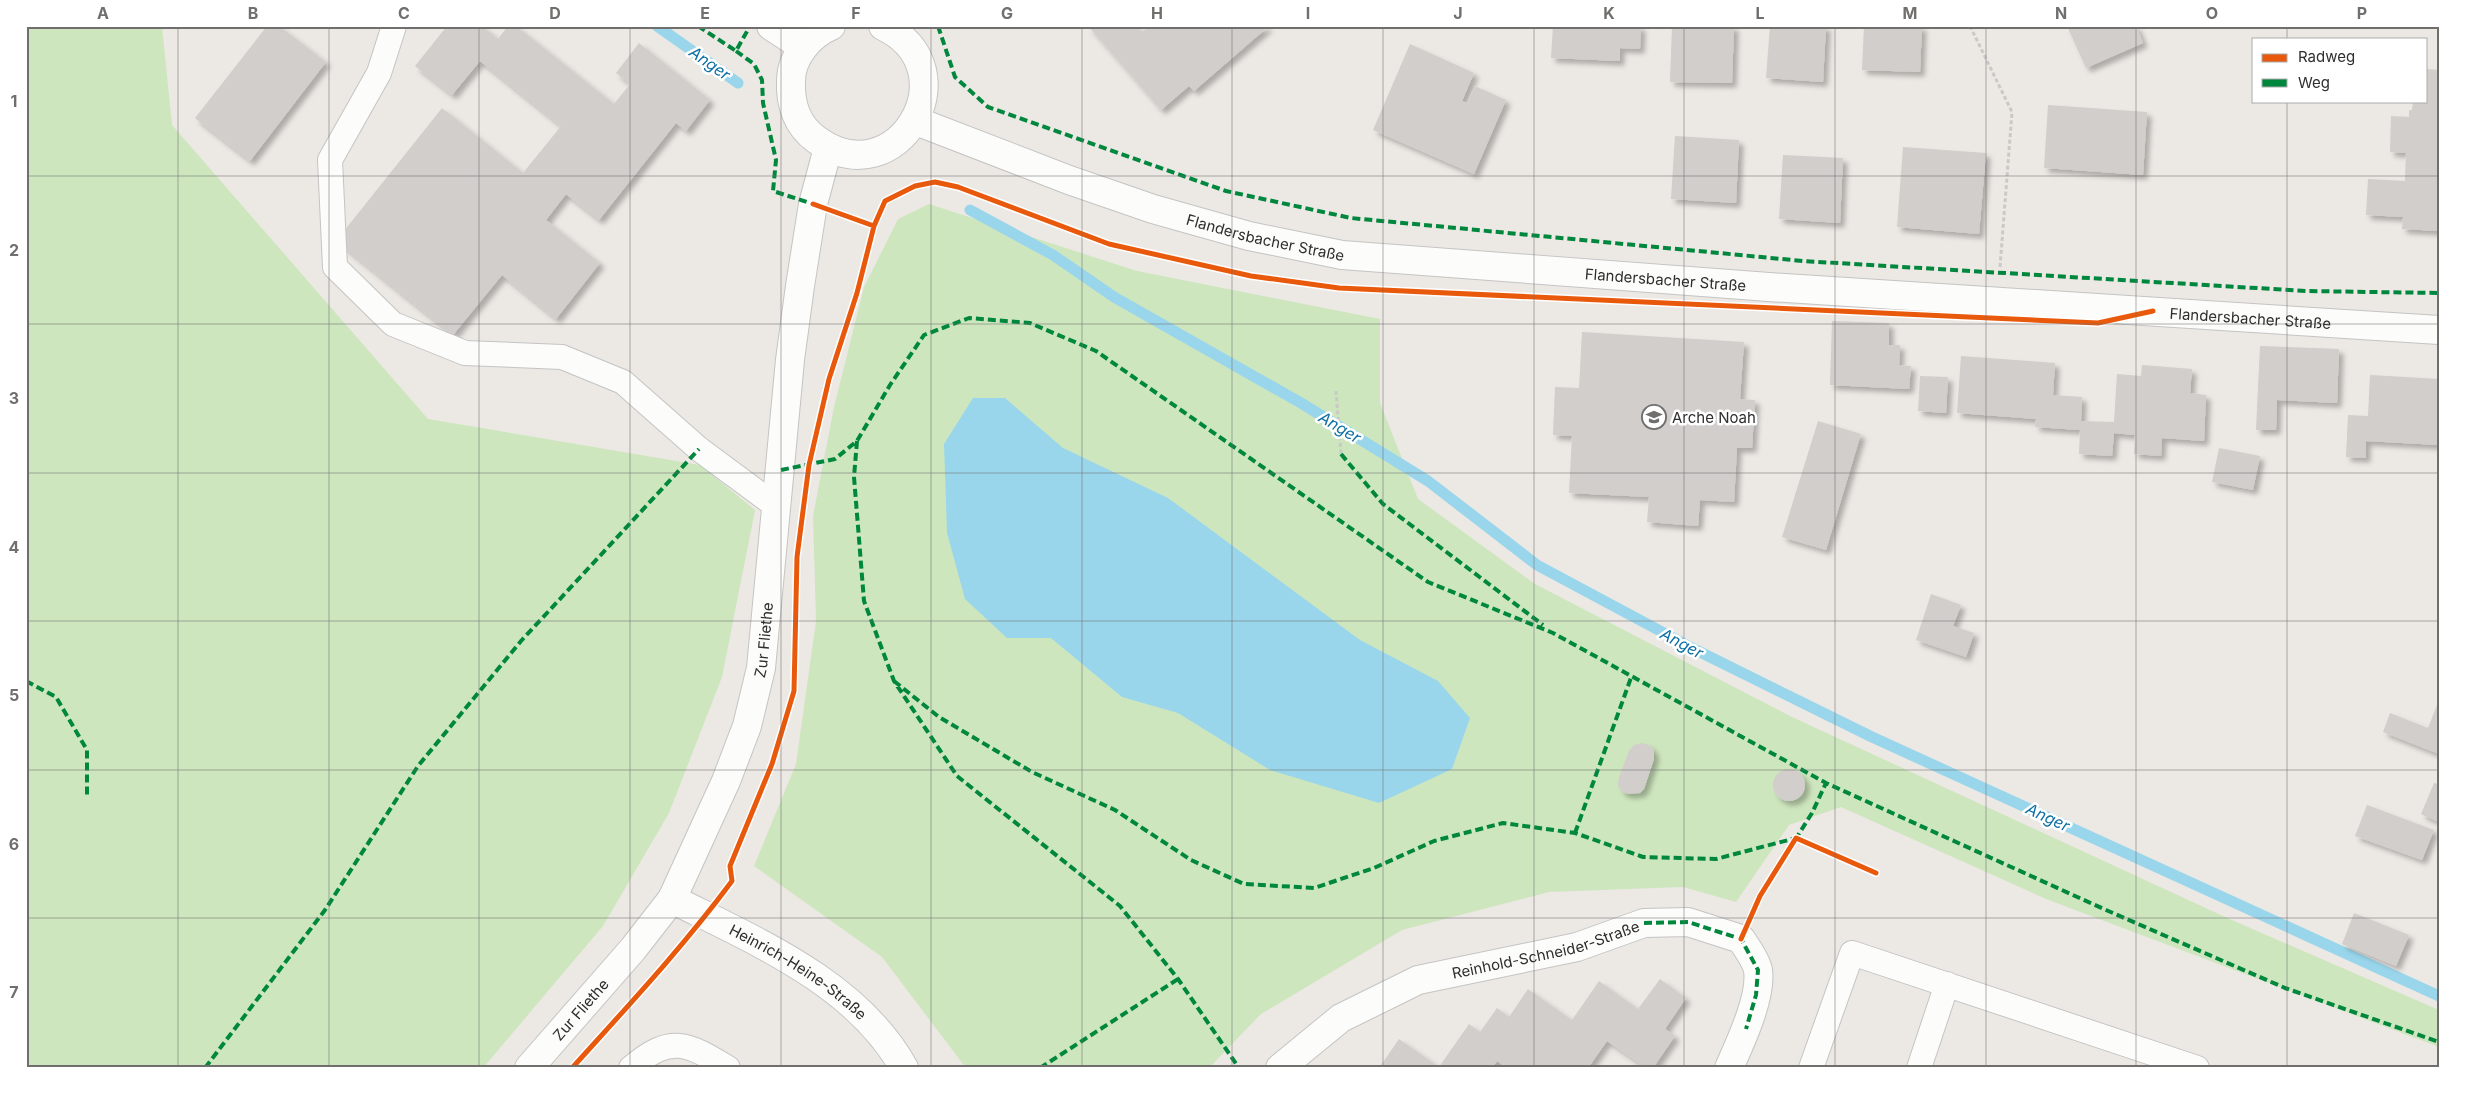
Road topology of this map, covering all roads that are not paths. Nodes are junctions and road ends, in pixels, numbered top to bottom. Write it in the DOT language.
graph roads {
  1 [pos="394,26"];
  2 [pos="771,26"];
  3 [pos="832,26"];
  4 [pos="884,26"];
  5 [pos="803,47"];
  6 [pos="916,121"];
  7 [pos="828,148"];
  8 [pos="2439,330"];
  9 [pos="776,506"];
  10 [pos="672,899"];
  11 [pos="1947,984"];
  12 [pos="530,1068"];
  13 [pos="631,1068"];
  14 [pos="728,1068"];
  15 [pos="904,1068"];
  16 [pos="1280,1068"];
  17 [pos="1729,1068"];
  18 [pos="1812,1068"];
  19 [pos="1919,1068"];
  20 [pos="2197,1068"];
  1 -- 9 [label="lane"];
  2 -- 5 [label="street"];
  3 -- 5 [label="street"];
  4 -- 6 [label="street"];
  5 -- 7 [label="street"];
  6 -- 7 [label="street"];
  6 -- 8 [label="street, Flandersbacher Straße"];
  7 -- 9 [label="street, Zur Fliethe"];
  9 -- 10 [label="street, Zur Fliethe"];
  10 -- 12 [label="street, Zur Fliethe"];
  10 -- 15 [label="street, Heinrich-Heine-Straße"];
  11 -- 18 [label="lane"];
  11 -- 19 [label="lane"];
  11 -- 20 [label="lane"];
  13 -- 14 [label="lane"];
  16 -- 17 [label="street, Reinhold-Schneider-Straße"];
}
